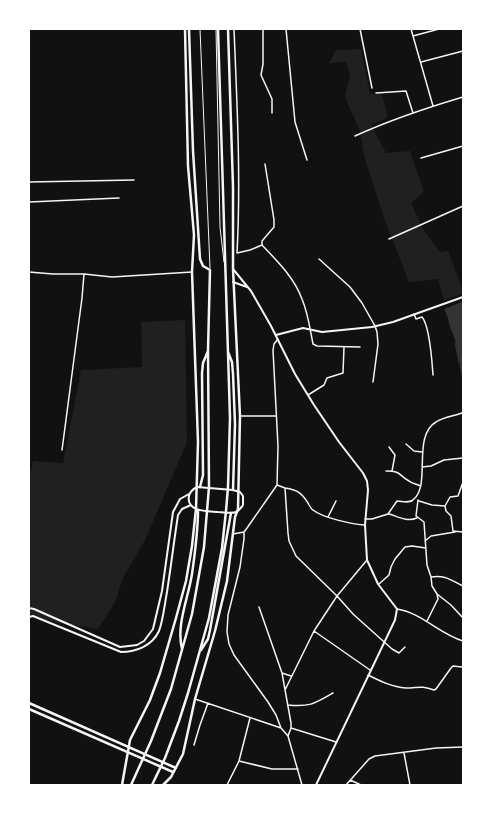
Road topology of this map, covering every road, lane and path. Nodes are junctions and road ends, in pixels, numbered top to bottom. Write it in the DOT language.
graph roads {
  1 [pos="184,29"];
  2 [pos="189,29"];
  3 [pos="200,29"];
  4 [pos="217,29"];
  5 [pos="228,29"];
  6 [pos="234,29"];
  7 [pos="263,29"];
  8 [pos="286,29"];
  9 [pos="360,29"];
  10 [pos="411,29"];
  11 [pos="439,29"];
  12 [pos="413,36"];
  13 [pos="463,51"];
  14 [pos="421,62"];
  15 [pos="372,88"];
  16 [pos="376,94"];
  17 [pos="463,97"];
  18 [pos="433,106"];
  19 [pos="272,113"];
  20 [pos="413,113"];
  21 [pos="356,136"];
  22 [pos="463,146"];
  23 [pos="421,158"];
  24 [pos="307,160"];
  25 [pos="265,164"];
  26 [pos="233,174"];
  27 [pos="240,174"];
  28 [pos="134,180"];
  29 [pos="29,182"];
  30 [pos="233,187"];
  31 [pos="240,187"];
  32 [pos="119,198"];
  33 [pos="29,202"];
  34 [pos="463,206"];
  35 [pos="389,239"];
  36 [pos="262,245"];
  37 [pos="319,259"];
  38 [pos="233,269"];
  39 [pos="210,270"];
  40 [pos="29,272"];
  41 [pos="192,272"];
  42 [pos="84,274"];
  43 [pos="233,282"];
  44 [pos="248,287"];
  45 [pos="463,297"];
  46 [pos="414,314"];
  47 [pos="375,326"];
  48 [pos="310,330"];
  49 [pos="276,335"];
  50 [pos="278,340"];
  51 [pos="344,346"];
  52 [pos="360,347"];
  53 [pos="208,350"];
  54 [pos="227,352"];
  55 [pos="433,375"];
  56 [pos="373,382"];
  57 [pos="308,395"];
  58 [pos="462,413"];
  59 [pos="240,416"];
  60 [pos="277,416"];
  61 [pos="406,444"];
  62 [pos="389,447"];
  63 [pos="62,450"];
  64 [pos="422,452"];
  65 [pos="463,458"];
  66 [pos="422,466"];
  67 [pos="386,471"];
  68 [pos="392,471"];
  69 [pos="463,482"];
  70 [pos="277,485"];
  71 [pos="421,486"];
  72 [pos="200,487"];
  73 [pos="285,488"];
  74 [pos="233,490"];
  75 [pos="189,494"];
  76 [pos="415,499"];
  77 [pos="418,500"];
  78 [pos="336,501"];
  79 [pos="191,505"];
  80 [pos="445,506"];
  81 [pos="198,510"];
  82 [pos="231,513"];
  83 [pos="388,514"];
  84 [pos="328,517"];
  85 [pos="417,518"];
  86 [pos="365,519"];
  87 [pos="365,525"];
  88 [pos="244,532"];
  89 [pos="455,532"];
  90 [pos="463,532"];
  91 [pos="233,534"];
  92 [pos="425,541"];
  93 [pos="426,548"];
  94 [pos="367,560"];
  95 [pos="431,577"];
  96 [pos="378,584"];
  97 [pos="463,586"];
  98 [pos="437,594"];
  99 [pos="337,596"];
  100 [pos="259,607"];
  101 [pos="29,608"];
  102 [pos="396,609"];
  103 [pos="29,616"];
  104 [pos="463,618"];
  105 [pos="427,621"];
  106 [pos="314,631"];
  107 [pos="463,641"];
  108 [pos="384,642"];
  109 [pos="404,647"];
  110 [pos="182,650"];
  111 [pos="199,652"];
  112 [pos="463,666"];
  113 [pos="370,670"];
  114 [pos="282,673"];
  115 [pos="368,675"];
  116 [pos="292,676"];
  117 [pos="285,690"];
  118 [pos="333,693"];
  119 [pos="195,699"];
  120 [pos="29,703"];
  121 [pos="208,703"];
  122 [pos="288,705"];
  123 [pos="29,709"];
  124 [pos="250,718"];
  125 [pos="281,728"];
  126 [pos="291,728"];
  127 [pos="288,736"];
  128 [pos="336,742"];
  129 [pos="194,745"];
  130 [pos="463,747"];
  131 [pos="128,748"];
  132 [pos="128,753"];
  133 [pos="404,753"];
  134 [pos="239,761"];
  135 [pos="176,768"];
  136 [pos="298,769"];
  137 [pos="174,772"];
  138 [pos="350,780"];
  139 [pos="132,784"];
  140 [pos="122,785"];
  141 [pos="152,785"];
  142 [pos="164,785"];
  143 [pos="227,785"];
  144 [pos="302,785"];
  145 [pos="316,785"];
  146 [pos="346,785"];
  147 [pos="361,785"];
  148 [pos="410,785"];
  1 -- 41 [label="main road"];
  2 -- 39 [label="main road"];
  3 -- 39 [label="lane"];
  4 -- 54 [label="main road"];
  5 -- 26 [label="main road"];
  6 -- 27 [label="street"];
  7 -- 19 [label="street"];
  8 -- 24 [label="street"];
  9 -- 15 [label="street"];
  10 -- 12 [label="street"];
  11 -- 12 [label="street"];
  12 -- 14 [label="street"];
  13 -- 14 [label="street"];
  14 -- 18 [label="street"];
  16 -- 20 [label="street"];
  17 -- 18 [label="street"];
  18 -- 20 [label="street"];
  20 -- 21 [label="street"];
  22 -- 23 [label="street"];
  25 -- 36 [label="street"];
  26 -- 27 [label="street"];
  26 -- 30 [label="main road"];
  27 -- 31 [label="street"];
  28 -- 29 [label="street"];
  30 -- 31 [label="street"];
  30 -- 38 [label="main road"];
  31 -- 36 [label="street"];
  32 -- 33 [label="street"];
  34 -- 35 [label="street"];
  36 -- 48 [label="street"];
  37 -- 47 [label="street"];
  38 -- 43 [label="main road"];
  38 -- 44 [label="main road"];
  39 -- 53 [label="main road"];
  40 -- 42 [label="street"];
  41 -- 42 [label="street"];
  41 -- 131 [label="main road"];
  42 -- 63 [label="street"];
  43 -- 44 [label="main road"];
  43 -- 59 [label="main road"];
  44 -- 49 [label="main road"];
  45 -- 46 [label="main road"];
  46 -- 47 [label="main road"];
  46 -- 55 [label="street"];
  47 -- 48 [label="main road"];
  47 -- 56 [label="street"];
  48 -- 49 [label="main road"];
  48 -- 51 [label="street"];
  49 -- 50 [label="main road"];
  50 -- 57 [label="main road"];
  50 -- 60 [label="street"];
  51 -- 52 [label="street"];
  51 -- 57 [label="street"];
  53 -- 72 [label="main road"];
  53 -- 110 [label="main road"];
  54 -- 74 [label="main road"];
  54 -- 111 [label="main road"];
  57 -- 86 [label="main road"];
  58 -- 64 [label="street"];
  59 -- 60 [label="street"];
  59 -- 91 [label="main road"];
  60 -- 70 [label="street"];
  61 -- 64 [label="street"];
  62 -- 68 [label="street"];
  64 -- 66 [label="street"];
  65 -- 66 [label="street"];
  66 -- 71 [label="street"];
  67 -- 68 [label="street"];
  68 -- 71 [label="street"];
  69 -- 80 [label="street"];
  70 -- 73 [label="street"];
  70 -- 88 [label="street"];
  71 -- 76 [label="street"];
  72 -- 74 [label="main road"];
  72 -- 75 [label="main road"];
  73 -- 84 [label="street"];
  73 -- 99 [label="street"];
  74 -- 82 [label="main road"];
  75 -- 79 [label="main road"];
  75 -- 101 [label="main road"];
  76 -- 77 [label="street"];
  76 -- 83 [label="street"];
  77 -- 80 [label="street"];
  77 -- 85 [label="street"];
  78 -- 84 [label="street"];
  79 -- 81 [label="main road"];
  79 -- 103 [label="main road"];
  80 -- 89 [label="street"];
  81 -- 82 [label="main road"];
  81 -- 110 [label="main road"];
  82 -- 111 [label="main road"];
  83 -- 85 [label="street"];
  83 -- 86 [label="street"];
  84 -- 87 [label="street"];
  85 -- 92 [label="street"];
  86 -- 87 [label="main road"];
  87 -- 94 [label="main road"];
  88 -- 91 [label="street"];
  88 -- 125 [label="street"];
  89 -- 90 [label="street"];
  89 -- 92 [label="street"];
  91 -- 119 [label="main road"];
  92 -- 93 [label="street"];
  93 -- 95 [label="street"];
  93 -- 96 [label="street"];
  94 -- 96 [label="main road"];
  94 -- 99 [label="street"];
  95 -- 97 [label="street"];
  95 -- 98 [label="street"];
  96 -- 102 [label="main road"];
  98 -- 104 [label="street"];
  98 -- 105 [label="street"];
  99 -- 106 [label="street"];
  99 -- 108 [label="street"];
  100 -- 114 [label="street"];
  102 -- 105 [label="street"];
  102 -- 108 [label="main road"];
  105 -- 107 [label="street"];
  106 -- 113 [label="street"];
  106 -- 116 [label="street"];
  108 -- 109 [label="street"];
  108 -- 113 [label="main road"];
  110 -- 139 [label="main road"];
  111 -- 141 [label="main road"];
  112 -- 115 [label="street"];
  113 -- 115 [label="main road"];
  114 -- 116 [label="street"];
  114 -- 117 [label="street"];
  115 -- 128 [label="main road"];
  116 -- 117 [label="street"];
  117 -- 122 [label="street"];
  118 -- 122 [label="street"];
  119 -- 121 [label="street"];
  119 -- 135 [label="main road"];
  120 -- 131 [label="main road"];
  121 -- 124 [label="street"];
  121 -- 129 [label="street"];
  122 -- 126 [label="street"];
  123 -- 132 [label="main road"];
  124 -- 125 [label="street"];
  124 -- 134 [label="street"];
  125 -- 127 [label="street"];
  126 -- 127 [label="street"];
  126 -- 128 [label="street"];
  127 -- 136 [label="street"];
  128 -- 145 [label="main road"];
  130 -- 133 [label="street"];
  131 -- 132 [label="main road"];
  131 -- 135 [label="main road"];
  132 -- 137 [label="main road"];
  132 -- 140 [label="main road"];
  133 -- 138 [label="street"];
  133 -- 148 [label="street"];
  134 -- 136 [label="street"];
  134 -- 143 [label="street"];
  135 -- 137 [label="main road"];
  136 -- 144 [label="street"];
  137 -- 142 [label="main road"];
  138 -- 146 [label="street"];
  138 -- 147 [label="street"];
}
